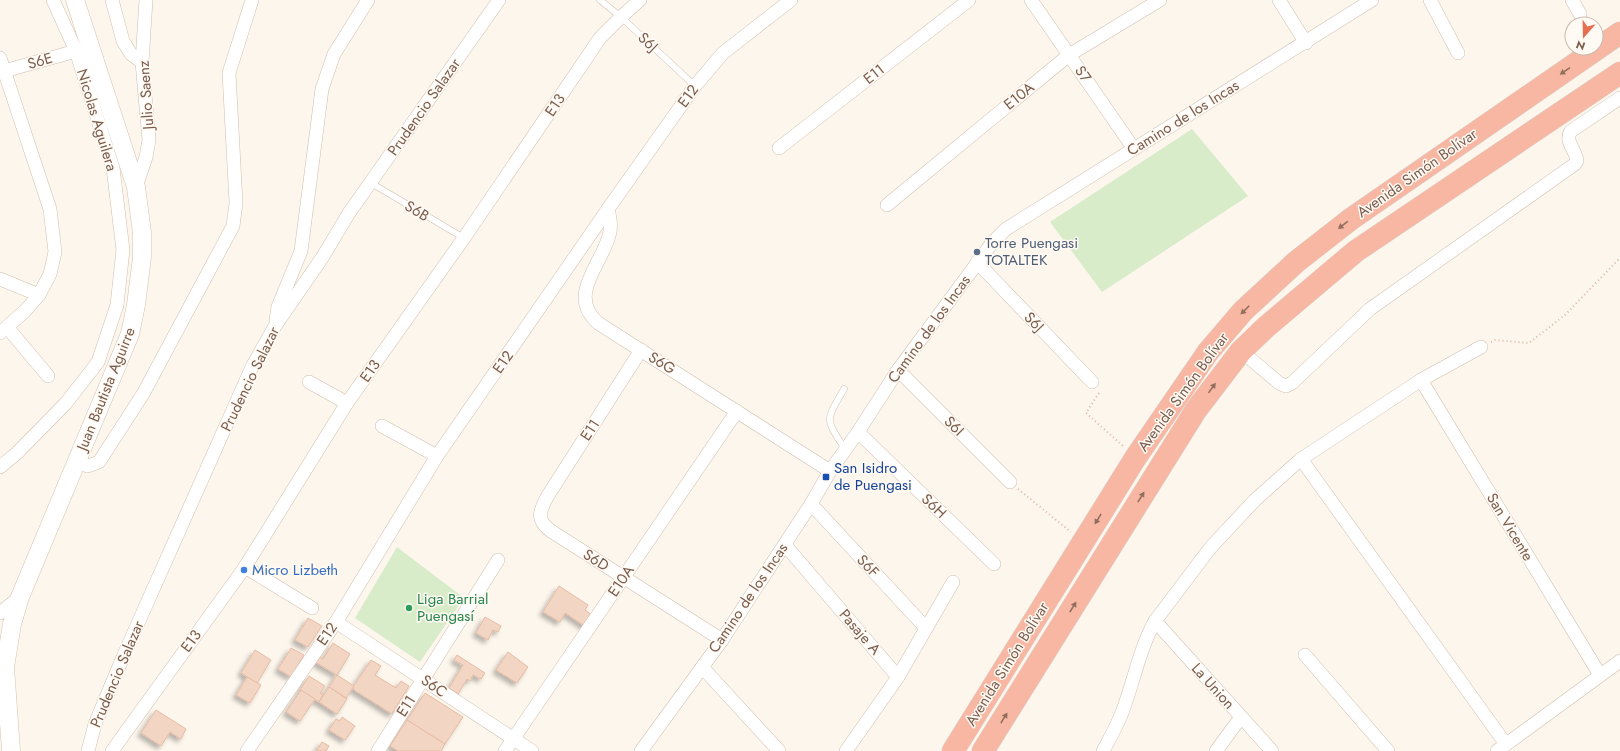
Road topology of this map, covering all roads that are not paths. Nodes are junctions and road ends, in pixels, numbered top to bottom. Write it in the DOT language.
graph roads {
  1 [pos="53,0"];
  2 [pos="75,0"];
  3 [pos="112,0"];
  4 [pos="146,0"];
  5 [pos="252,0"];
  6 [pos="368,0"];
  7 [pos="499,0"];
  8 [pos="600,0"];
  9 [pos="640,0"];
  10 [pos="791,0"];
  11 [pos="969,0"];
  12 [pos="1031,0"];
  13 [pos="1160,0"];
  14 [pos="1279,0"];
  15 [pos="1372,0"];
  16 [pos="1430,0"];
  17 [pos="1572,0"];
  18 [pos="1580,14"];
  19 [pos="620,17"];
  20 [pos="1620,33"];
  21 [pos="1306,43"];
  22 [pos="76,51"];
  23 [pos="1458,53"];
  24 [pos="1069,55"];
  25 [pos="0,58"];
  26 [pos="142,62"];
  27 [pos="4,71"];
  28 [pos="1620,73"];
  29 [pos="695,86"];
  30 [pos="1620,98"];
  31 [pos="779,148"];
  32 [pos="1134,149"];
  33 [pos="371,183"];
  34 [pos="136,187"];
  35 [pos="887,204"];
  36 [pos="608,209"];
  37 [pos="464,238"];
  38 [pos="977,262"];
  39 [pos="0,279"];
  40 [pos="39,295"];
  41 [pos="275,326"];
  42 [pos="4,330"];
  43 [pos="1481,347"];
  44 [pos="641,350"];
  45 [pos="1241,351"];
  46 [pos="898,370"];
  47 [pos="48,376"];
  48 [pos="1421,380"];
  49 [pos="309,382"];
  50 [pos="1092,382"];
  51 [pos="844,389"];
  52 [pos="347,403"];
  53 [pos="737,411"];
  54 [pos="382,426"];
  55 [pos="858,432"];
  56 [pos="845,449"];
  57 [pos="438,456"];
  58 [pos="1300,458"];
  59 [pos="76,462"];
  60 [pos="0,467"];
  61 [pos="830,471"];
  62 [pos="1010,482"];
  63 [pos="811,504"];
  64 [pos="540,511"];
  65 [pos="785,545"];
  66 [pos="498,560"];
  67 [pos="994,564"];
  68 [pos="245,566"];
  69 [pos="624,577"];
  70 [pos="953,582"];
  71 [pos="20,597"];
  72 [pos="312,608"];
  73 [pos="0,613"];
  74 [pos="1155,621"];
  75 [pos="336,622"];
  76 [pos="926,628"];
  77 [pos="722,640"];
  78 [pos="1304,655"];
  79 [pos="1620,661"];
  80 [pos="702,667"];
  81 [pos="1600,675"];
  82 [pos="898,677"];
  83 [pos="424,679"];
  84 [pos="1241,717"];
  85 [pos="513,738"];
  86 [pos="1501,747"];
  87 [pos="11,751"];
  88 [pos="88,751"];
  89 [pos="112,751"];
  90 [pos="247,751"];
  91 [pos="378,751"];
  92 [pos="505,751"];
  93 [pos="532,751"];
  94 [pos="641,751"];
  95 [pos="779,751"];
  96 [pos="846,751"];
  97 [pos="953,751"];
  98 [pos="983,751"];
  99 [pos="1103,751"];
  100 [pos="1216,751"];
  101 [pos="1272,751"];
  102 [pos="1388,751"];
  1 -- 22 [label="street, Nicolas Aguilera"];
  2 -- 34 [label="main road, Juan Bautista Aguirre"];
  3 -- 26 [label="street"];
  4 -- 26 [label="street, Julio Saenz"];
  5 -- 59 [label="street"];
  6 -- 41 [label="street"];
  7 -- 33 [label="street, Prudencio Salazar"];
  8 -- 19 [label="lane, S6J"];
  9 -- 19 [label="street, E13"];
  10 -- 29 [label="street, E12"];
  11 -- 31 [label="street, E11"];
  12 -- 24 [label="street, S7"];
  13 -- 24 [label="street, E10A"];
  14 -- 21 [label="street"];
  15 -- 21 [label="street, Camino de los Incas"];
  16 -- 23 [label="street"];
  17 -- 18 [label="street"];
  19 -- 29 [label="lane, S6J"];
  19 -- 37 [label="street, E13"];
  20 -- 97 [label="highway, Avenida Simón Bolívar, one-way"];
  21 -- 32 [label="street, Camino de los Incas"];
  22 -- 27 [label="street, S6E"];
  22 -- 60 [label="street, Nicolas Aguilera"];
  24 -- 32 [label="street, S7"];
  24 -- 35 [label="street, E10A"];
  25 -- 27 [label="street"];
  26 -- 34 [label="street, Julio Saenz"];
  27 -- 40 [label="street"];
  28 -- 45 [label="highway, Avenida Simón Bolívar"];
  29 -- 36 [label="street, E12"];
  30 -- 45 [label="street"];
  32 -- 38 [label="street, Camino de los Incas"];
  33 -- 37 [label="lane, S6B"];
  33 -- 41 [label="street, Prudencio Salazar"];
  34 -- 59 [label="main road, Juan Bautista Aguirre"];
  36 -- 44 [label="street, S6G"];
  36 -- 57 [label="street, E12"];
  37 -- 52 [label="street, E13"];
  38 -- 46 [label="street, Camino de los Incas"];
  38 -- 50 [label="street, S6J"];
  39 -- 40 [label="street"];
  40 -- 42 [label="street"];
  41 -- 88 [label="street, Prudencio Salazar"];
  42 -- 47 [label="street"];
  43 -- 48 [label="street"];
  44 -- 53 [label="street, S6G"];
  44 -- 64 [label="street, E11"];
  98 -- 45 [label="highway, Avenida Simón Bolívar, one-way"];
  46 -- 55 [label="street, Camino de los Incas"];
  46 -- 62 [label="street, S6I"];
  48 -- 58 [label="street"];
  48 -- 81 [label="street, San Vicente"];
  49 -- 52 [label="street"];
  51 -- 56 [label="lane"];
  52 -- 68 [label="street, E13"];
  53 -- 61 [label="street, S6G"];
  53 -- 69 [label="street, E10A"];
  54 -- 57 [label="street"];
  55 -- 56 [label="street, Camino de los Incas"];
  55 -- 67 [label="street, S6H"];
  56 -- 61 [label="street, Camino de los Incas"];
  57 -- 75 [label="street, E12"];
  58 -- 74 [label="street"];
  58 -- 86 [label="street"];
  59 -- 71 [label="main road, Juan Bautista Aguirre"];
  61 -- 63 [label="street, Camino de los Incas"];
  63 -- 65 [label="street, Camino de los Incas"];
  63 -- 76 [label="street, S6F"];
  64 -- 69 [label="street, S6D"];
  65 -- 77 [label="street, Camino de los Incas"];
  65 -- 82 [label="street, Pasaje A"];
  66 -- 83 [label="street, E11"];
  68 -- 72 [label="street"];
  68 -- 89 [label="street, E13"];
  69 -- 77 [label="street, S6D"];
  69 -- 85 [label="street, E10A"];
  70 -- 76 [label="street"];
  71 -- 73 [label="street"];
  71 -- 87 [label="main road, Juan Bautista Aguirre"];
  74 -- 84 [label="street, La Union"];
  74 -- 99 [label="street"];
  75 -- 83 [label="street, S6C"];
  75 -- 90 [label="street, E12"];
  76 -- 82 [label="street"];
  77 -- 80 [label="street, Camino de los Incas"];
  78 -- 102 [label="street"];
  79 -- 81 [label="street"];
  80 -- 94 [label="street, Camino de los Incas"];
  80 -- 95 [label="street"];
  81 -- 86 [label="street"];
  82 -- 96 [label="street"];
  83 -- 85 [label="street, S6C"];
  83 -- 91 [label="street, E11"];
  84 -- 100 [label="street"];
  84 -- 101 [label="street, La Union"];
  85 -- 92 [label="street, E10A"];
  85 -- 93 [label="street, S6C"];
}
